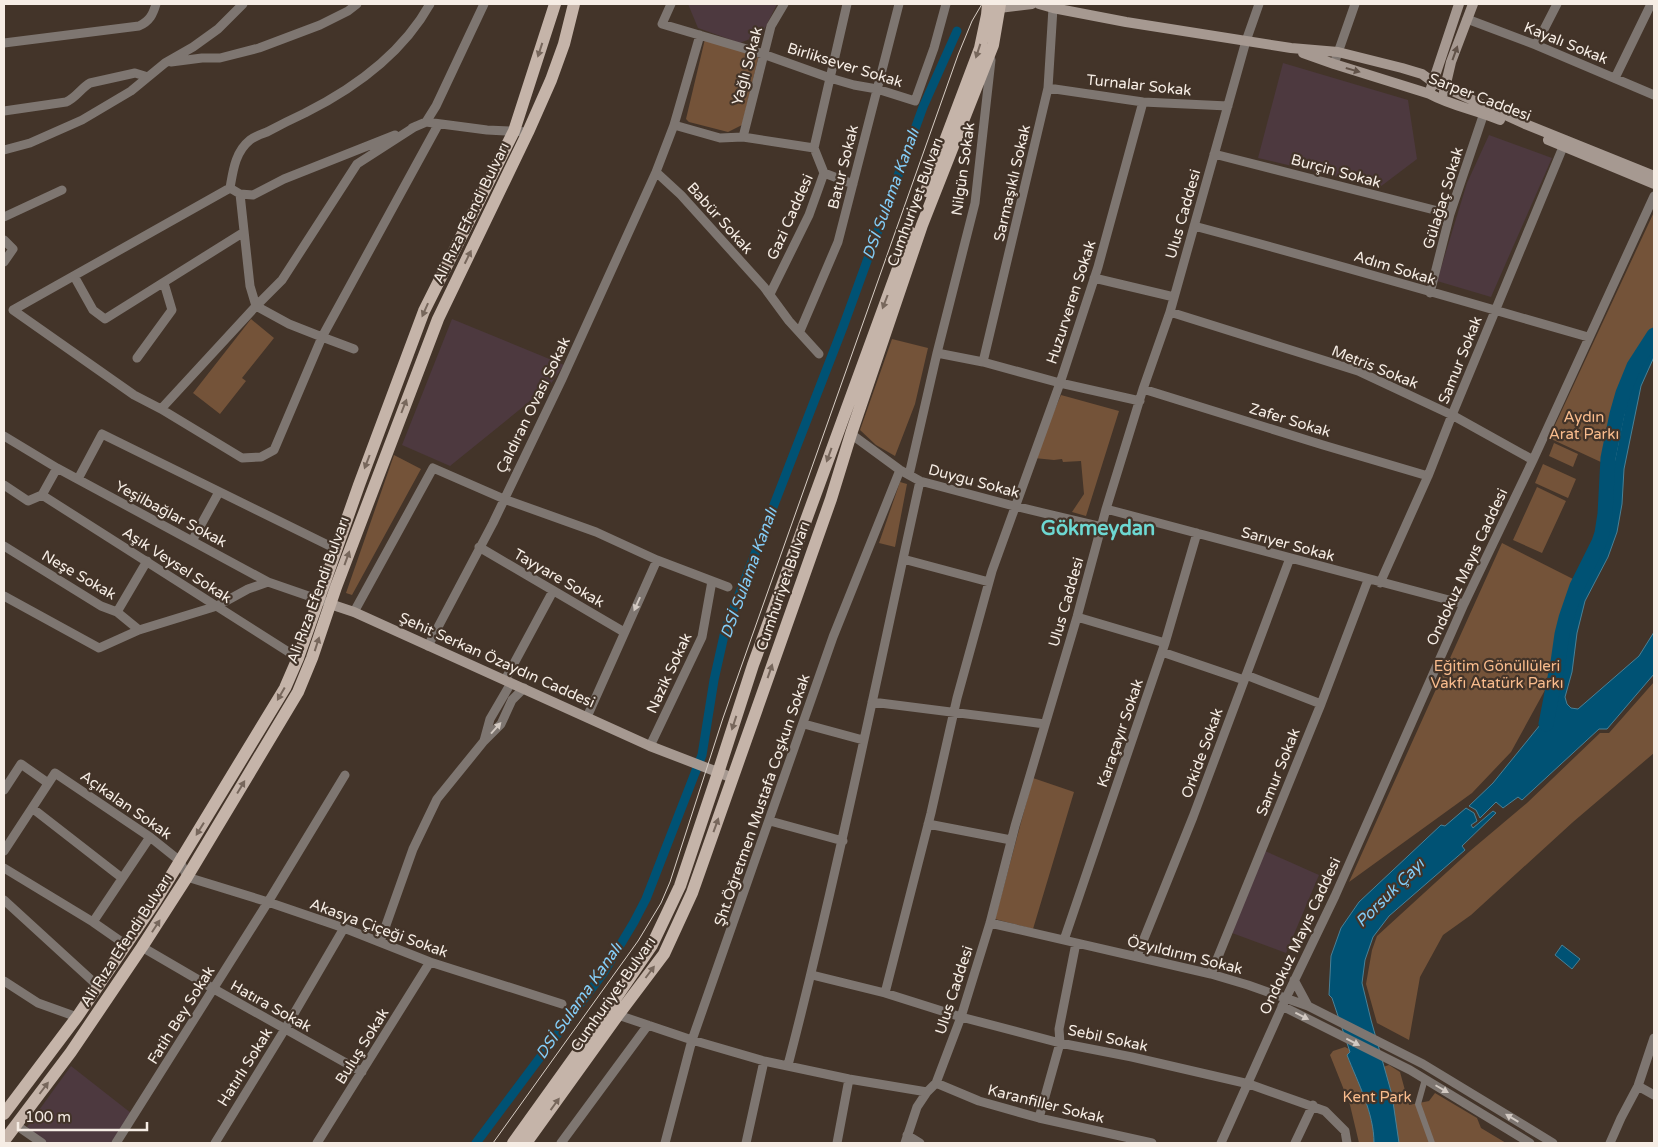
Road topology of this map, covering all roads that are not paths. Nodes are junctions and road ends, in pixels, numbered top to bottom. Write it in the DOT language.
graph roads {
  1 [pos="156,4"];
  2 [pos="243,4"];
  3 [pos="356,4"];
  4 [pos="430,4"];
  5 [pos="484,4"];
  6 [pos="556,4"];
  7 [pos="574,4"];
  8 [pos="671,4"];
  9 [pos="784,4"];
  10 [pos="847,4"];
  11 [pos="899,4"];
  12 [pos="946,4"];
  13 [pos="1032,4"];
  14 [pos="1039,4"];
  15 [pos="1259,4"];
  16 [pos="1355,4"];
  17 [pos="1459,4"];
  18 [pos="1472,4"];
  19 [pos="1557,4"];
  20 [pos="1651,4"];
  21 [pos="994,5"];
  22 [pos="1053,8"];
  23 [pos="1467,19"];
  24 [pos="700,35"];
  25 [pos="1246,41"];
  26 [pos="4,43"];
  27 [pos="993,45"];
  28 [pos="1536,45"];
  29 [pos="1291,48"];
  30 [pos="1338,52"];
  31 [pos="763,54"];
  32 [pos="165,63"];
  33 [pos="1334,64"];
  34 [pos="148,77"];
  35 [pos="830,78"];
  36 [pos="1615,78"];
  37 [pos="1433,82"];
  38 [pos="1445,87"];
  39 [pos="1048,88"];
  40 [pos="877,89"];
  41 [pos="1430,94"];
  42 [pos="1654,95"];
  43 [pos="1441,100"];
  44 [pos="1143,102"];
  45 [pos="1228,106"];
  46 [pos="4,111"];
  47 [pos="1484,113"];
  48 [pos="426,122"];
  49 [pos="438,125"];
  50 [pos="674,125"];
  51 [pos="416,126"];
  52 [pos="514,131"];
  53 [pos="528,132"];
  54 [pos="743,137"];
  55 [pos="1563,147"];
  56 [pos="814,148"];
  57 [pos="4,150"];
  58 [pos="1214,154"];
  59 [pos="656,172"];
  60 [pos="824,173"];
  61 [pos="1654,176"];
  62 [pos="853,184"];
  63 [pos="1654,184"];
  64 [pos="230,188"];
  65 [pos="62,190"];
  66 [pos="240,194"];
  67 [pos="1654,196"];
  68 [pos="1450,214"];
  69 [pos="4,217"];
  70 [pos="1194,226"];
  71 [pos="244,232"];
  72 [pos="4,240"];
  73 [pos="4,262"];
  74 [pos="74,276"];
  75 [pos="1094,278"];
  76 [pos="164,283"];
  77 [pos="1430,293"];
  78 [pos="770,294"];
  79 [pos="1174,297"];
  80 [pos="256,306"];
  81 [pos="8,308"];
  82 [pos="1495,310"];
  83 [pos="1170,312"];
  84 [pos="800,331"];
  85 [pos="322,337"];
  86 [pos="1588,337"];
  87 [pos="354,349"];
  88 [pos="937,353"];
  89 [pos="819,354"];
  90 [pos="137,358"];
  91 [pos="983,362"];
  92 [pos="1060,383"];
  93 [pos="1143,389"];
  94 [pos="1140,401"];
  95 [pos="161,409"];
  96 [pos="1452,415"];
  97 [pos="850,434"];
  98 [pos="4,436"];
  99 [pos="1533,460"];
  100 [pos="57,468"];
  101 [pos="904,473"];
  102 [pos="1428,476"];
  103 [pos="78,479"];
  104 [pos="920,481"];
  105 [pos="4,485"];
  106 [pos="219,492"];
  107 [pos="42,495"];
  108 [pos="504,499"];
  109 [pos="1014,506"];
  110 [pos="1106,509"];
  111 [pos="1102,527"];
  112 [pos="1197,533"];
  113 [pos="192,541"];
  114 [pos="4,546"];
  115 [pos="480,547"];
  116 [pos="336,550"];
  117 [pos="1290,558"];
  118 [pos="903,559"];
  119 [pos="657,560"];
  120 [pos="147,561"];
  121 [pos="1368,580"];
  122 [pos="712,581"];
  123 [pos="268,582"];
  124 [pos="988,582"];
  125 [pos="1380,583"];
  126 [pos="728,587"];
  127 [pos="553,591"];
  128 [pos="4,596"];
  129 [pos="324,602"];
  130 [pos="1464,604"];
  131 [pos="217,606"];
  132 [pos="117,612"];
  133 [pos="354,612"];
  134 [pos="1077,617"];
  135 [pos="138,630"];
  136 [pos="624,632"];
  137 [pos="428,646"];
  138 [pos="1163,648"];
  139 [pos="298,658"];
  140 [pos="1245,677"];
  141 [pos="508,681"];
  142 [pos="524,688"];
  143 [pos="872,702"];
  144 [pos="1321,704"];
  145 [pos="954,712"];
  146 [pos="587,717"];
  147 [pos="804,724"];
  148 [pos="1045,724"];
  149 [pos="863,740"];
  150 [pos="484,741"];
  151 [pos="650,746"];
  152 [pos="718,773"];
  153 [pos="345,775"];
  154 [pos="733,778"];
  155 [pos="48,783"];
  156 [pos="4,790"];
  157 [pos="32,808"];
  158 [pos="770,821"];
  159 [pos="928,824"];
  160 [pos="150,837"];
  161 [pos="1011,840"];
  162 [pos="842,841"];
  163 [pos="4,851"];
  164 [pos="180,861"];
  165 [pos="4,868"];
  166 [pos="187,877"];
  167 [pos="122,878"];
  168 [pos="4,900"];
  169 [pos="268,902"];
  170 [pos="93,922"];
  171 [pos="990,922"];
  172 [pos="344,928"];
  173 [pos="1064,940"];
  174 [pos="380,942"];
  175 [pos="1076,943"];
  176 [pos="126,945"];
  177 [pos="142,947"];
  178 [pos="1137,956"];
  179 [pos="430,962"];
  180 [pos="1211,974"];
  181 [pos="812,975"];
  182 [pos="1294,980"];
  183 [pos="4,981"];
  184 [pos="98,986"];
  185 [pos="214,989"];
  186 [pos="885,993"];
  187 [pos="1284,1002"];
  188 [pos="562,1004"];
  189 [pos="1308,1006"];
  190 [pos="618,1015"];
  191 [pos="76,1017"];
  192 [pos="961,1017"];
  193 [pos="648,1025"];
  194 [pos="285,1029"];
  195 [pos="1654,1038"];
  196 [pos="692,1040"];
  197 [pos="1060,1042"];
  198 [pos="764,1061"];
  199 [pos="788,1065"];
  200 [pos="362,1072"];
  201 [pos="850,1079"];
  202 [pos="1425,1079"];
  203 [pos="936,1083"];
  204 [pos="1249,1084"];
  205 [pos="1638,1086"];
  206 [pos="927,1092"];
  207 [pos="1654,1094"];
  208 [pos="1313,1105"];
  209 [pos="1628,1108"];
  210 [pos="4,1114"];
  211 [pos="1039,1118"];
  212 [pos="16,1125"];
  213 [pos="906,1139"];
  214 [pos="4,1141"];
  215 [pos="42,1143"];
  216 [pos="116,1143"];
  217 [pos="214,1143"];
  218 [pos="317,1143"];
  219 [pos="512,1143"];
  220 [pos="526,1143"];
  221 [pos="561,1143"];
  222 [pos="665,1143"];
  223 [pos="746,1143"];
  224 [pos="837,1143"];
  225 [pos="920,1143"];
  226 [pos="1152,1143"];
  227 [pos="1221,1143"];
  228 [pos="1295,1143"];
  229 [pos="1347,1143"];
  230 [pos="1432,1143"];
  231 [pos="1530,1143"];
  232 [pos="1554,1143"];
  233 [pos="1610,1143"];
  234 [pos="1617,1143"];
  1 -- 26 [label="street"];
  2 -- 32 [label="street"];
  3 -- 32 [label="street"];
  4 -- 64 [label="street"];
  5 -- 48 [label="street"];
  6 -- 52 [label="main road, Ali Rıza Efendi Bulvarı, one-way"];
  7 -- 53 [label="main road, Ali Rıza Efendi Bulvarı"];
  8 -- 24 [label="street, Birliksever Sokak"];
  9 -- 31 [label="street, Yağlı Sokak"];
  10 -- 35 [label="street"];
  11 -- 40 [label="street, Batur Sokak"];
  12 -- 40 [label="street, Birliksever Sokak"];
  13 -- 21 [label="main road"];
  14 -- 22 [label="main road, Sarper Caddesi"];
  15 -- 25 [label="street, Ulus Caddesi"];
  16 -- 30 [label="street"];
  17 -- 37 [label="main road"];
  18 -- 23 [label="main road"];
  19 -- 28 [label="street"];
  20 -- 36 [label="street"];
  21 -- 27 [label="main road, Cumhuriyet Bulvarı"];
  21 -- 152 [label="main road, Cumhuriyet Bulvarı, one-way"];
  22 -- 25 [label="main road, Sarper Caddesi"];
  22 -- 39 [label="street, Sarmaşıklı Sokak"];
  23 -- 28 [label="street, Kayalı Sokak"];
  38 -- 23 [label="main road, one-way"];
  24 -- 31 [label="street, Birliksever Sokak"];
  24 -- 50 [label="street, Çaldıran Ovası Sokak"];
  25 -- 29 [label="main road, Sarper Caddesi"];
  25 -- 45 [label="street, Ulus Caddesi"];
  27 -- 88 [label="street, Nilgün Sokak"];
  27 -- 97 [label="main road, Cumhuriyet Bulvarı"];
  28 -- 36 [label="street, Kayalı Sokak"];
  29 -- 30 [label="main road, Sarper Caddesi"];
  29 -- 33 [label="main road, Sarper Caddesi"];
  30 -- 33 [label="street"];
  30 -- 37 [label="main road, Sarper Caddesi"];
  31 -- 35 [label="street, Birliksever Sokak"];
  31 -- 54 [label="street, Yağlı Sokak"];
  32 -- 34 [label="street"];
  33 -- 41 [label="main road, Sarper Caddesi, one-way"];
  34 -- 46 [label="street"];
  34 -- 57 [label="street"];
  35 -- 40 [label="street, Birliksever Sokak"];
  35 -- 56 [label="street"];
  36 -- 42 [label="street, Kayalı Sokak"];
  37 -- 38 [label="main road, Sarper Caddesi"];
  37 -- 41 [label="main road"];
  38 -- 43 [label="main road"];
  38 -- 61 [label="main road, Sarper Caddesi"];
  39 -- 44 [label="street, Turnalar Sokak"];
  39 -- 91 [label="street, Sarmaşıklı Sokak"];
  40 -- 62 [label="street, Batur Sokak"];
  41 -- 43 [label="main road, Sarper Caddesi"];
  43 -- 47 [label="main road, Sarper Caddesi"];
  44 -- 45 [label="street, Turnalar Sokak"];
  44 -- 75 [label="street, Huzurveren Sokak"];
  45 -- 58 [label="street, Ulus Caddesi"];
  47 -- 55 [label="main road, Sarper Caddesi"];
  47 -- 68 [label="street, Gülağaç Sokak"];
  48 -- 49 [label="street"];
  48 -- 51 [label="street"];
  49 -- 52 [label="street"];
  49 -- 85 [label="street"];
  50 -- 54 [label="street"];
  50 -- 59 [label="street, Çaldıran Ovası Sokak"];
  51 -- 66 [label="street"];
  51 -- 80 [label="street"];
  52 -- 53 [label="street"];
  52 -- 116 [label="main road, Ali Rıza Efendi Bulvarı, one-way"];
  129 -- 53 [label="main road, Ali Rıza Efendi Bulvarı, one-way"];
  54 -- 56 [label="street"];
  55 -- 63 [label="main road, Sarper Caddesi"];
  55 -- 82 [label="street, Samur Sokak"];
  56 -- 60 [label="street, Gazi Caddesi"];
  58 -- 68 [label="street, Burçin Sokak"];
  58 -- 70 [label="street, Ulus Caddesi"];
  59 -- 78 [label="street, Babür Sokak"];
  59 -- 108 [label="street, Çaldıran Ovası Sokak"];
  60 -- 62 [label="street"];
  60 -- 78 [label="street, Gazi Caddesi"];
  62 -- 84 [label="street, Batur Sokak"];
  64 -- 66 [label="street"];
  64 -- 74 [label="street"];
  65 -- 69 [label="street"];
  66 -- 71 [label="street"];
  67 -- 86 [label="street, Ondokuz Mayıs Caddesi"];
  68 -- 77 [label="street, Gülağaç Sokak"];
  70 -- 77 [label="street, Adım Sokak"];
  70 -- 79 [label="street, Ulus Caddesi"];
  71 -- 76 [label="street"];
  71 -- 80 [label="street"];
  72 -- 73 [label="street"];
  74 -- 76 [label="street"];
  74 -- 81 [label="street"];
  75 -- 79 [label="street"];
  75 -- 92 [label="street, Huzurveren Sokak"];
  76 -- 90 [label="street"];
  77 -- 82 [label="street, Adım Sokak"];
  78 -- 84 [label="street, Babür Sokak"];
  79 -- 83 [label="street, Ulus Caddesi"];
  80 -- 85 [label="street"];
  80 -- 95 [label="street"];
  81 -- 95 [label="street"];
  82 -- 86 [label="street, Adım Sokak"];
  82 -- 96 [label="street, Samur Sokak"];
  83 -- 93 [label="street, Ulus Caddesi"];
  83 -- 96 [label="street, Metris Sokak"];
  84 -- 89 [label="street, Babür Sokak"];
  85 -- 87 [label="street"];
  85 -- 95 [label="street"];
  86 -- 99 [label="street, Ondokuz Mayıs Caddesi"];
  88 -- 91 [label="street"];
  88 -- 101 [label="street, Nilgün Sokak"];
  91 -- 92 [label="street"];
  92 -- 94 [label="street"];
  92 -- 109 [label="street, Huzurveren Sokak"];
  93 -- 94 [label="street, Ulus Caddesi"];
  93 -- 102 [label="street, Zafer Sokak"];
  94 -- 110 [label="street, Ulus Caddesi"];
  96 -- 99 [label="street, Metris Sokak"];
  96 -- 102 [label="street, Samur Sokak"];
  97 -- 101 [label="street, Duygu Sokak"];
  154 -- 97 [label="main road, Cumhuriyet Bulvarı, one-way"];
  98 -- 100 [label="street, Yeşilbağlar Sokak"];
  99 -- 130 [label="street, Ondokuz Mayıs Caddesi"];
  100 -- 103 [label="street, Yeşilbağlar Sokak"];
  100 -- 107 [label="street"];
  101 -- 104 [label="street, Duygu Sokak"];
  101 -- 147 [label="street, Şht.Öğretmen Mustafa Coşkun Sokak"];
  102 -- 125 [label="street, Samur Sokak"];
  103 -- 106 [label="street"];
  103 -- 113 [label="street, Yeşilbağlar Sokak"];
  104 -- 109 [label="street, Duygu Sokak"];
  104 -- 118 [label="street"];
  105 -- 107 [label="street"];
  106 -- 113 [label="street"];
  106 -- 116 [label="street"];
  107 -- 120 [label="street, Aşık Veysel Sokak"];
  108 -- 115 [label="street, Çaldıran Ovası Sokak"];
  108 -- 119 [label="street"];
  108 -- 133 [label="street"];
  109 -- 111 [label="street, Duygu Sokak"];
  109 -- 124 [label="street, Huzurveren Sokak"];
  110 -- 111 [label="street, Ulus Caddesi"];
  110 -- 112 [label="street, Sarıyer Sokak"];
  111 -- 134 [label="street, Ulus Caddesi"];
  112 -- 117 [label="street, Sarıyer Sokak"];
  112 -- 138 [label="street, Karaçayır Sokak"];
  113 -- 123 [label="street, Yeşilbağlar Sokak"];
  114 -- 132 [label="street, Neşe Sokak"];
  115 -- 127 [label="street, Tayyare Sokak"];
  115 -- 137 [label="street, Çaldıran Ovası Sokak"];
  116 -- 129 [label="main road, Ali Rıza Efendi Bulvarı"];
  117 -- 121 [label="street, Sarıyer Sokak"];
  117 -- 140 [label="street, Orkide Sokak"];
  118 -- 124 [label="street"];
  118 -- 143 [label="street"];
  119 -- 122 [label="street"];
  119 -- 136 [label="street, one-way"];
  120 -- 131 [label="street, Aşık Veysel Sokak"];
  120 -- 132 [label="street"];
  121 -- 125 [label="street, Sarıyer Sokak"];
  121 -- 144 [label="street, Samur Sokak"];
  122 -- 126 [label="street"];
  122 -- 151 [label="street, Nazik Sokak"];
  123 -- 129 [label="street, Yeşilbağlar Sokak"];
  123 -- 131 [label="street"];
  124 -- 145 [label="street, Huzurveren Sokak"];
  125 -- 130 [label="street, Sarıyer Sokak"];
  127 -- 136 [label="street, Tayyare Sokak"];
  127 -- 141 [label="street"];
  128 -- 135 [label="street"];
  129 -- 133 [label="main road, Şehit Serkan Özaydın Caddesi"];
  129 -- 139 [label="main road, Ali Rıza Efendi Bulvarı"];
  166 -- 129 [label="main road, Ali Rıza Efendi Bulvarı, one-way"];
  130 -- 182 [label="street, Ondokuz Mayıs Caddesi"];
  131 -- 135 [label="street"];
  131 -- 139 [label="street, Aşık Veysel Sokak"];
  132 -- 135 [label="street, Neşe Sokak"];
  133 -- 137 [label="main road, Şehit Serkan Özaydın Caddesi"];
  134 -- 138 [label="street"];
  134 -- 148 [label="street, Ulus Caddesi"];
  136 -- 146 [label="street"];
  137 -- 141 [label="main road, Şehit Serkan Özaydın Caddesi"];
  138 -- 140 [label="street"];
  138 -- 173 [label="street, Karaçayır Sokak"];
  139 -- 164 [label="main road, Ali Rıza Efendi Bulvarı, one-way"];
  140 -- 144 [label="street"];
  140 -- 178 [label="street, Orkide Sokak"];
  141 -- 142 [label="main road, Şehit Serkan Özaydın Caddesi"];
  141 -- 150 [label="street"];
  142 -- 146 [label="main road, Şehit Serkan Özaydın Caddesi"];
  150 -- 142 [label="street, one-way"];
  143 -- 145 [label="street"];
  143 -- 149 [label="street"];
  144 -- 180 [label="street, Samur Sokak"];
  145 -- 148 [label="street"];
  145 -- 159 [label="street, Huzurveren Sokak"];
  146 -- 151 [label="main road, Şehit Serkan Özaydın Caddesi"];
  147 -- 149 [label="street"];
  147 -- 158 [label="street, Şht.Öğretmen Mustafa Coşkun Sokak"];
  148 -- 161 [label="street, Ulus Caddesi"];
  149 -- 162 [label="street"];
  150 -- 174 [label="street"];
  151 -- 152 [label="main road, Şehit Serkan Özaydın Caddesi"];
  152 -- 154 [label="main road, Şehit Serkan Özaydın Caddesi"];
  152 -- 219 [label="main road, Cumhuriyet Bulvarı"];
  153 -- 169 [label="street, Fatih Bey Sokak"];
  190 -- 154 [label="main road, Cumhuriyet Bulvarı, one-way"];
  155 -- 156 [label="street"];
  155 -- 157 [label="street"];
  155 -- 160 [label="street, Açıkalan Sokak"];
  157 -- 163 [label="street"];
  157 -- 167 [label="street"];
  158 -- 162 [label="street"];
  158 -- 196 [label="street, Şht.Öğretmen Mustafa Coşkun Sokak"];
  159 -- 161 [label="street"];
  159 -- 186 [label="street, Huzurveren Sokak"];
  160 -- 164 [label="street, Açıkalan Sokak"];
  160 -- 167 [label="street"];
  161 -- 171 [label="street, Ulus Caddesi"];
  162 -- 181 [label="street"];
  164 -- 166 [label="street"];
  164 -- 176 [label="main road, Ali Rıza Efendi Bulvarı"];
  165 -- 170 [label="street"];
  166 -- 169 [label="street, Akasya Çiçeği Sokak"];
  177 -- 166 [label="main road, Ali Rıza Efendi Bulvarı, one-way"];
  167 -- 170 [label="street"];
  168 -- 184 [label="street"];
  169 -- 172 [label="street, Akasya Çiçeği Sokak"];
  169 -- 185 [label="street, Fatih Bey Sokak"];
  170 -- 176 [label="street"];
  171 -- 173 [label="street, Özyıldırım Sokak"];
  171 -- 192 [label="street, Ulus Caddesi"];
  172 -- 174 [label="street, Akasya Çiçeği Sokak"];
  172 -- 194 [label="street, Hatırlı Sokak"];
  173 -- 175 [label="street, Özyıldırım Sokak"];
  174 -- 179 [label="street, Akasya Çiçeği Sokak"];
  175 -- 178 [label="street, Özyıldırım Sokak"];
  175 -- 197 [label="street"];
  176 -- 184 [label="main road, Ali Rıza Efendi Bulvarı"];
  177 -- 185 [label="street, Hatıra Sokak"];
  212 -- 177 [label="main road, Ali Rıza Efendi Bulvarı, one-way"];
  178 -- 180 [label="street, Özyıldırım Sokak"];
  179 -- 188 [label="street, Akasya Çiçeği Sokak"];
  179 -- 200 [label="street, Buluş Sokak"];
  180 -- 187 [label="street, Özyıldırım Sokak"];
  181 -- 186 [label="street, Sebil Sokak"];
  181 -- 199 [label="street"];
  182 -- 187 [label="street, Ondokuz Mayıs Caddesi"];
  182 -- 189 [label="street"];
  183 -- 191 [label="street"];
  184 -- 191 [label="main road, Ali Rıza Efendi Bulvarı"];
  185 -- 194 [label="street, Hatıra Sokak"];
  185 -- 216 [label="street, Fatih Bey Sokak"];
  186 -- 192 [label="street, Sebil Sokak"];
  187 -- 189 [label="street"];
  187 -- 202 [label="street, one-way"];
  187 -- 204 [label="street, Ondokuz Mayıs Caddesi"];
  232 -- 189 [label="street, one-way"];
  190 -- 193 [label="street"];
  220 -- 190 [label="main road, Cumhuriyet Bulvarı, one-way"];
  191 -- 210 [label="main road, Ali Rıza Efendi Bulvarı"];
  192 -- 197 [label="street, Sebil Sokak"];
  192 -- 203 [label="street, Ulus Caddesi"];
  193 -- 196 [label="street"];
  193 -- 221 [label="street"];
  194 -- 200 [label="street, Hatıra Sokak"];
  194 -- 217 [label="street, Hatırlı Sokak"];
  195 -- 205 [label="street"];
  196 -- 198 [label="street"];
  196 -- 222 [label="street, Şht.Öğretmen Mustafa Coşkun Sokak"];
  197 -- 204 [label="street, Sebil Sokak"];
  197 -- 211 [label="street"];
  198 -- 199 [label="street"];
  198 -- 223 [label="street"];
  199 -- 201 [label="street"];
  200 -- 218 [label="street, Buluş Sokak"];
  201 -- 206 [label="street"];
  201 -- 224 [label="street"];
  202 -- 230 [label="street"];
  202 -- 231 [label="street, one-way"];
  203 -- 206 [label="street"];
  203 -- 211 [label="street, Karanfiller Sokak"];
  204 -- 208 [label="street, Sebil Sokak"];
  204 -- 227 [label="street, Ondokuz Mayıs Caddesi"];
  205 -- 207 [label="street"];
  205 -- 209 [label="street"];
  206 -- 213 [label="street"];
  208 -- 228 [label="street"];
  208 -- 229 [label="street, Sebil Sokak"];
  209 -- 233 [label="street"];
  209 -- 234 [label="street"];
  211 -- 226 [label="street, Karanfiller Sokak"];
  212 -- 214 [label="main road, Ali Rıza Efendi Bulvarı"];
  212 -- 215 [label="street"];
  213 -- 225 [label="street"];
}
